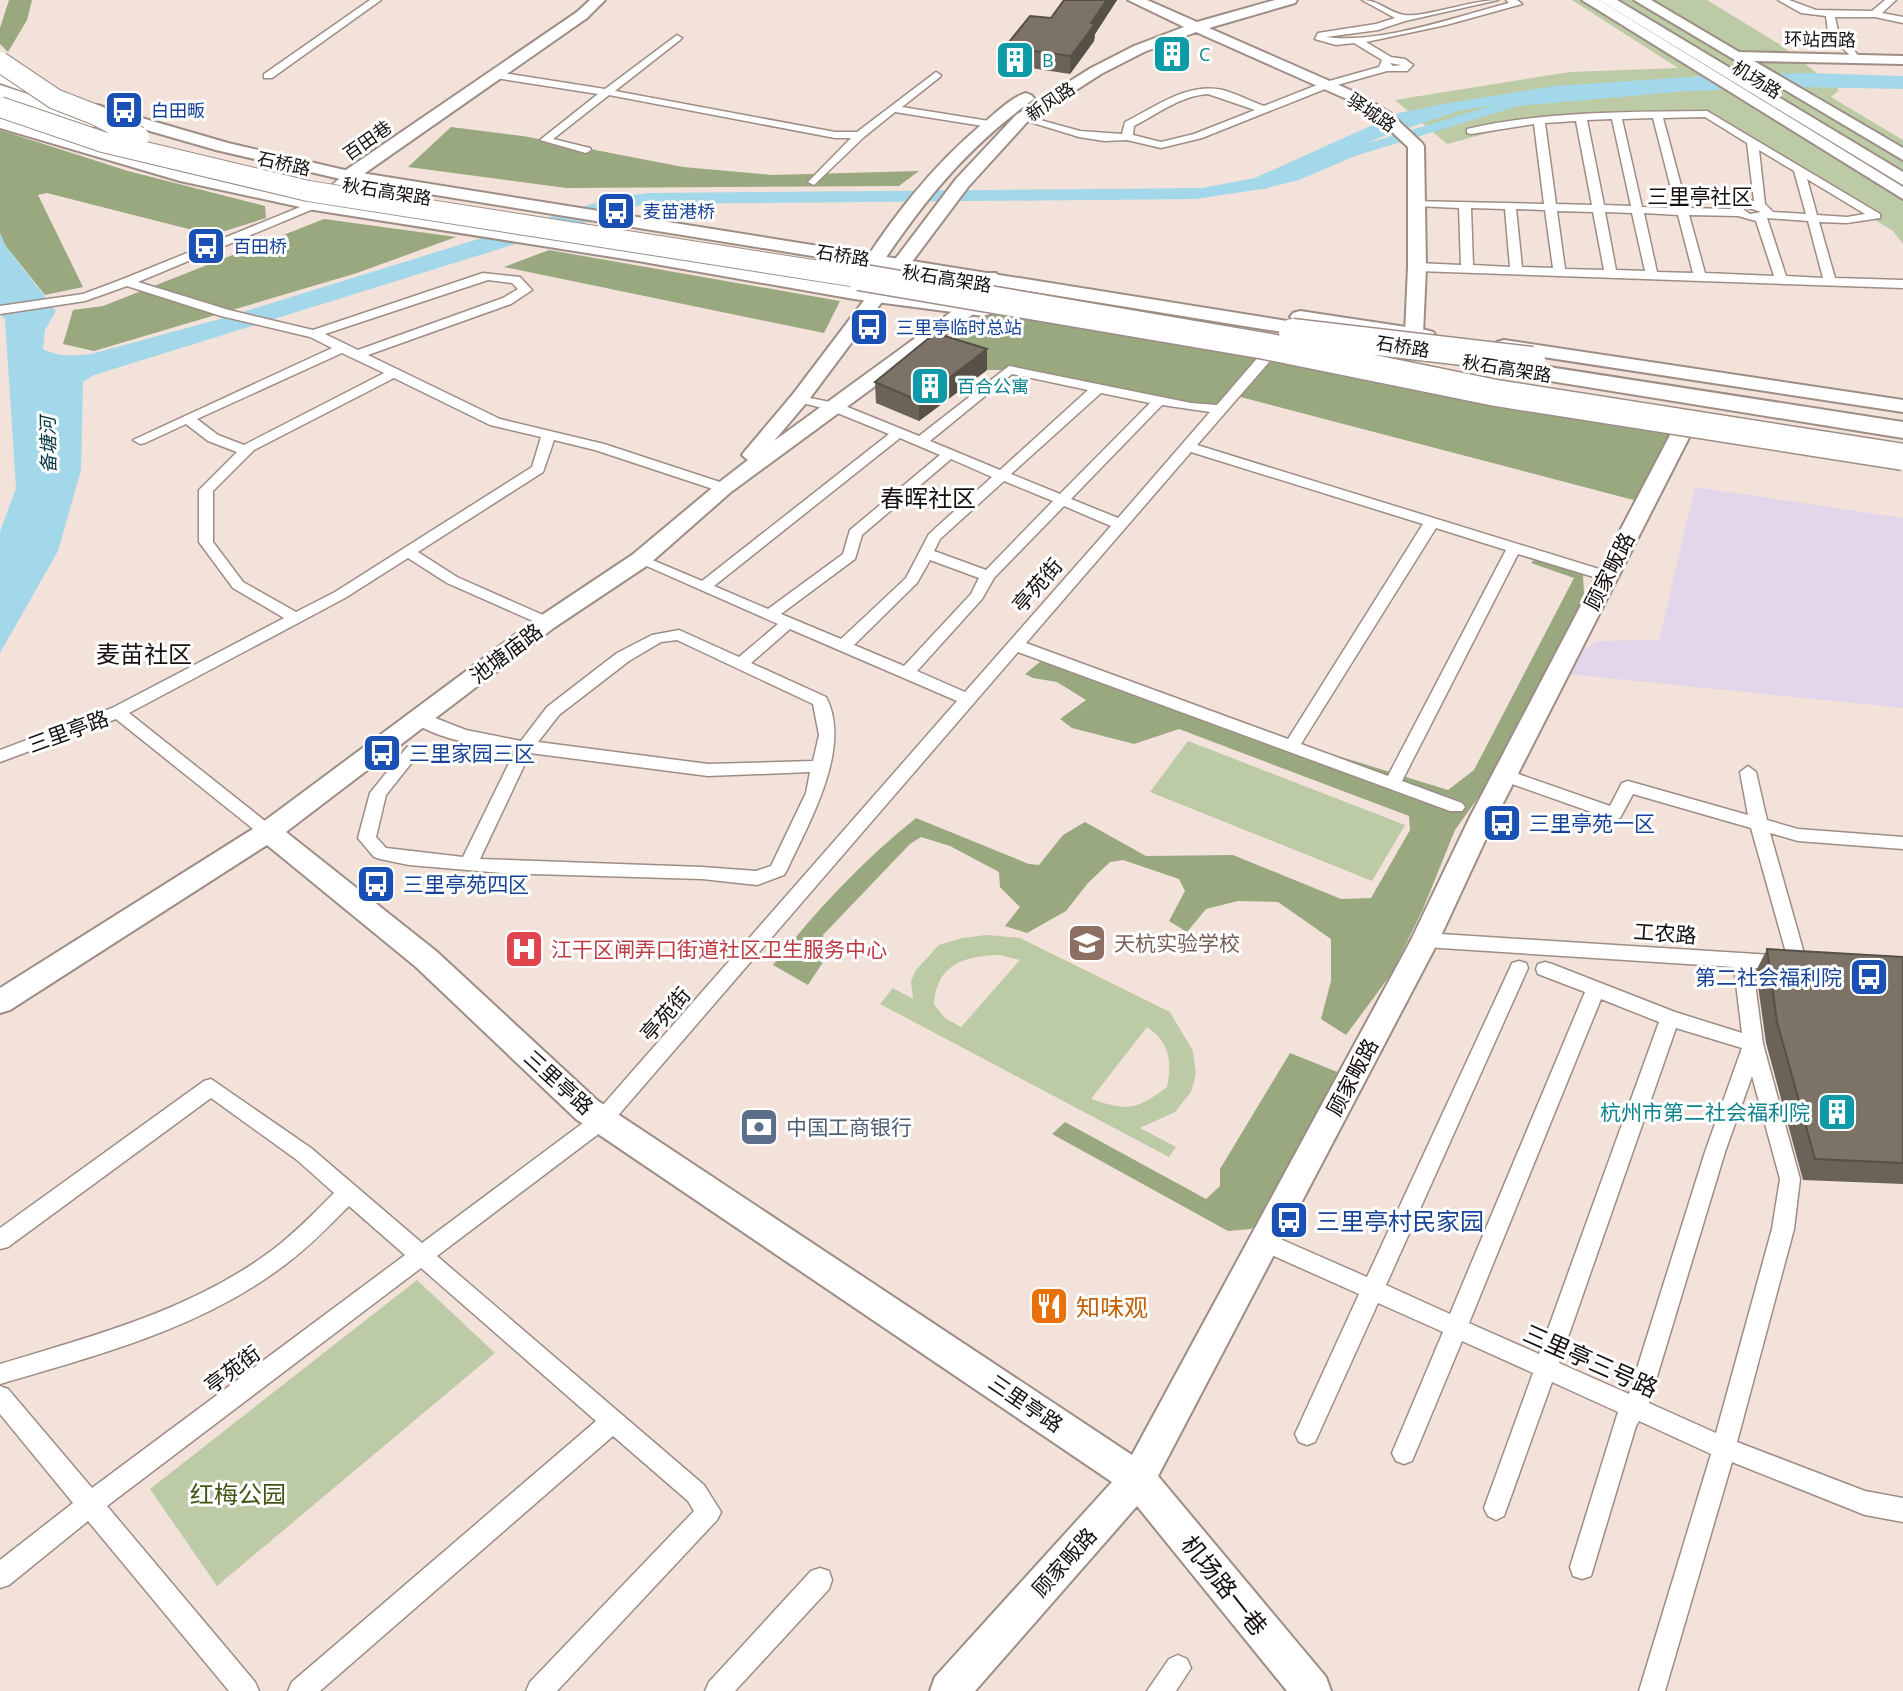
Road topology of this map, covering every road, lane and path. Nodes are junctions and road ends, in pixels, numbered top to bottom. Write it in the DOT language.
graph roads {
  1 [pos="376,0"];
  2 [pos="598,0"];
  3 [pos="1135,0"];
  4 [pos="1251,0"];
  5 [pos="1290,0"];
  6 [pos="1367,0"];
  7 [pos="1493,0"];
  8 [pos="1511,0"];
  9 [pos="1589,0"];
  10 [pos="1606,0"];
  11 [pos="1623,0"];
  12 [pos="1642,0"];
  13 [pos="1783,0"];
  14 [pos="1891,0"];
  15 [pos="1874,14"];
  16 [pos="1830,15"];
  17 [pos="1403,18"];
  18 [pos="1903,20"];
  19 [pos="1190,23"];
  20 [pos="677,38"];
  21 [pos="1355,40"];
  22 [pos="1856,59"];
  23 [pos="1903,60"];
  24 [pos="0,62"];
  25 [pos="1903,67"];
  26 [pos="1739,71"];
  27 [pos="496,75"];
  28 [pos="936,75"];
  29 [pos="268,76"];
  30 [pos="0,78"];
  31 [pos="1326,85"];
  32 [pos="0,91"];
  33 [pos="607,92"];
  34 [pos="1772,95"];
  35 [pos="0,107"];
  36 [pos="1262,108"];
  37 [pos="892,109"];
  38 [pos="0,114"];
  39 [pos="1657,114"];
  40 [pos="1616,115"];
  41 [pos="1581,117"];
  42 [pos="1022,118"];
  43 [pos="1538,121"];
  44 [pos="0,123"];
  45 [pos="44,124"];
  46 [pos="989,124"];
  47 [pos="1471,131"];
  48 [pos="134,135"];
  49 [pos="860,135"];
  50 [pos="1127,137"];
  51 [pos="1752,140"];
  52 [pos="1416,146"];
  53 [pos="586,150"];
  54 [pos="1903,155"];
  55 [pos="1799,169"];
  56 [pos="1903,169"];
  57 [pos="349,176"];
  58 [pos="1903,180"];
  59 [pos="814,182"];
  60 [pos="1903,194"];
  61 [pos="1416,203"];
  62 [pos="1465,204"];
  63 [pos="314,205"];
  64 [pos="1510,206"];
  65 [pos="1551,208"];
  66 [pos="1600,210"];
  67 [pos="1639,211"];
  68 [pos="1684,212"];
  69 [pos="1762,213"];
  70 [pos="1813,219"];
  71 [pos="876,256"];
  72 [pos="906,260"];
  73 [pos="1417,267"];
  74 [pos="1467,269"];
  75 [pos="1516,271"];
  76 [pos="1559,272"];
  77 [pos="1611,274"];
  78 [pos="1652,275"];
  79 [pos="990,277"];
  80 [pos="1700,277"];
  81 [pos="1781,280"];
  82 [pos="1830,281"];
  83 [pos="127,282"];
  84 [pos="1903,284"];
  85 [pos="854,293"];
  86 [pos="876,296"];
  87 [pos="969,308"];
  88 [pos="0,310"];
  89 [pos="314,334"];
  90 [pos="1418,342"];
  91 [pos="1269,344"];
  92 [pos="342,348"];
  93 [pos="357,355"];
  94 [pos="394,373"];
  95 [pos="1097,389"];
  96 [pos="800,398"];
  97 [pos="1158,401"];
  98 [pos="1903,405"];
  99 [pos="835,407"];
  100 [pos="1220,409"];
  101 [pos="1903,415"];
  102 [pos="1689,418"];
  103 [pos="189,420"];
  104 [pos="1903,424"];
  105 [pos="1903,430"];
  106 [pos="898,433"];
  107 [pos="549,435"];
  108 [pos="140,440"];
  109 [pos="920,442"];
  110 [pos="1903,445"];
  111 [pos="1188,447"];
  112 [pos="245,450"];
  113 [pos="948,454"];
  114 [pos="1903,455"];
  115 [pos="1001,475"];
  116 [pos="724,488"];
  117 [pos="1063,501"];
  118 [pos="1432,522"];
  119 [pos="1120,524"];
  120 [pos="1514,548"];
  121 [pos="409,552"];
  122 [pos="925,553"];
  123 [pos="640,560"];
  124 [pos="988,576"];
  125 [pos="1607,576"];
  126 [pos="703,587"];
  127 [pos="768,616"];
  128 [pos="296,619"];
  129 [pos="547,622"];
  130 [pos="786,625"];
  131 [pos="1015,645"];
  132 [pos="842,648"];
  133 [pos="740,664"];
  134 [pos="906,674"];
  135 [pos="968,699"];
  136 [pos="118,712"];
  137 [pos="419,718"];
  138 [pos="525,747"];
  139 [pos="1291,747"];
  140 [pos="413,751"];
  141 [pos="0,756"];
  142 [pos="820,767"];
  143 [pos="1748,772"];
  144 [pos="1504,775"];
  145 [pos="1392,784"];
  146 [pos="1456,807"];
  147 [pos="1759,824"];
  148 [pos="268,832"];
  149 [pos="1903,843"];
  150 [pos="469,864"];
  151 [pos="1425,940"];
  152 [pos="1743,960"];
  153 [pos="1519,968"];
  154 [pos="1545,969"];
  155 [pos="1595,990"];
  156 [pos="0,1002"];
  157 [pos="1670,1018"];
  158 [pos="1753,1044"];
  159 [pos="602,1120"];
  160 [pos="348,1193"];
  161 [pos="0,1240"];
  162 [pos="1264,1241"];
  163 [pos="420,1257"];
  164 [pos="1371,1289"];
  165 [pos="1454,1327"];
  166 [pos="1546,1368"];
  167 [pos="0,1374"];
  168 [pos="1636,1408"];
  169 [pos="5,1412"];
  170 [pos="613,1421"];
  171 [pos="1307,1434"];
  172 [pos="1724,1448"];
  173 [pos="1404,1452"];
  174 [pos="1138,1479"];
  175 [pos="89,1505"];
  176 [pos="1496,1508"];
  177 [pos="1903,1510"];
  178 [pos="1582,1567"];
  179 [pos="0,1576"];
  180 [pos="820,1580"];
  181 [pos="1178,1668"];
  182 [pos="246,1691"];
  183 [pos="301,1691"];
  184 [pos="538,1691"];
  185 [pos="718,1691"];
  186 [pos="948,1691"];
  187 [pos="1160,1691"];
  188 [pos="1312,1691"];
  189 [pos="1651,1691"];
  1 -- 29 [label="street"];
  2 -- 27 [label="street, 百田巷"];
  3 -- 19 [label="main road, 驿城路"];
  4 -- 19 [label="main road, 新风路"];
  5 -- 19 [label="street, 新风路"];
  6 -- 17 [label="street"];
  7 -- 17 [label="street"];
  8 -- 21 [label="street"];
  9 -- 26 [label="main road, 机场路"];
  10 -- 26 [label="main road, 机场路"];
  11 -- 26 [label="main road, 机场路"];
  12 -- 26 [label="main road, 机场路"];
  13 -- 16 [label="street"];
  14 -- 15 [label="street"];
  15 -- 16 [label="street"];
  15 -- 18 [label="street"];
  16 -- 22 [label="street"];
  17 -- 21 [label="street"];
  19 -- 31 [label="main road, 驿城路"];
  19 -- 42 [label="main road, 新风路"];
  19 -- 46 [label="main road, 新风路"];
  20 -- 33 [label="street"];
  21 -- 31 [label="street"];
  22 -- 23 [label="street, 环站西路"];
  22 -- 26 [label="street, 环站西路"];
  24 -- 48 [label="highway, bridge"];
  25 -- 26 [label="main road, 环站西路"];
  26 -- 34 [label="main road, 机场路"];
  26 -- 34 [label="main road, 机场路"];
  27 -- 33 [label="street"];
  27 -- 57 [label="street, 百田巷"];
  28 -- 37 [label="street"];
  30 -- 57 [label="main road, 石桥路"];
  31 -- 36 [label="street"];
  31 -- 52 [label="main road, 驿城路"];
  32 -- 48 [label="highway, 秋石高架路, bridge"];
  33 -- 49 [label="street"];
  33 -- 53 [label="street"];
  34 -- 54 [label="main road, 机场路"];
  34 -- 56 [label="main road, 机场路"];
  34 -- 58 [label="main road, 机场路"];
  34 -- 60 [label="main road, 机场路"];
  35 -- 45 [label="highway, 秋石高架路, bridge"];
  36 -- 50 [label="street"];
  36 -- 50 [label="street"];
  37 -- 46 [label="street"];
  37 -- 49 [label="street"];
  38 -- 45 [label="highway, bridge"];
  39 -- 40 [label="street"];
  39 -- 51 [label="street"];
  39 -- 68 [label="street"];
  40 -- 41 [label="street"];
  40 -- 67 [label="street"];
  41 -- 43 [label="street"];
  41 -- 66 [label="street"];
  42 -- 50 [label="street"];
  42 -- 72 [label="main road, 新风路"];
  43 -- 47 [label="street"];
  43 -- 65 [label="street"];
  44 -- 63 [label="main road, 石桥路"];
  45 -- 91 [label="highway, 秋石高架路, bridge"];
  46 -- 71 [label="main road, 新风路"];
  48 -- 91 [label="highway, 秋石高架路"];
  49 -- 59 [label="street"];
  51 -- 55 [label="street"];
  51 -- 69 [label="street"];
  52 -- 61 [label="street, 驿城路"];
  55 -- 70 [label="street"];
  55 -- 70 [label="street"];
  57 -- 63 [label="street, 百田巷"];
  57 -- 71 [label="main road, 石桥路"];
  61 -- 62 [label="street"];
  61 -- 73 [label="street, 驿城路"];
  62 -- 64 [label="street"];
  62 -- 74 [label="street"];
  63 -- 83 [label="street, 百田巷"];
  63 -- 85 [label="main road, 石桥路"];
  64 -- 65 [label="street"];
  64 -- 75 [label="street"];
  65 -- 66 [label="street"];
  65 -- 76 [label="street"];
  66 -- 67 [label="street"];
  66 -- 77 [label="street"];
  67 -- 68 [label="street"];
  67 -- 78 [label="street"];
  68 -- 69 [label="street"];
  68 -- 80 [label="street"];
  69 -- 70 [label="street"];
  69 -- 81 [label="street"];
  70 -- 82 [label="street"];
  71 -- 72 [label="main road, 石桥路"];
  71 -- 85 [label="main road, 新风路"];
  72 -- 79 [label="main road, 石桥路"];
  72 -- 86 [label="main road, 新风路"];
  72 -- 90 [label="main road"];
  73 -- 74 [label="street"];
  73 -- 90 [label="street, 驿城路"];
  74 -- 75 [label="street"];
  75 -- 76 [label="street"];
  76 -- 77 [label="street"];
  77 -- 78 [label="street"];
  78 -- 80 [label="street"];
  79 -- 87 [label="main road, 池塘庙路"];
  79 -- 90 [label="main road, 石桥路"];
  80 -- 81 [label="street"];
  81 -- 82 [label="street"];
  82 -- 84 [label="street"];
  83 -- 88 [label="street, 百田巷"];
  83 -- 89 [label="street"];
  85 -- 86 [label="main road, 石桥路"];
  86 -- 87 [label="main road, 石桥路"];
  86 -- 96 [label="main road, 新风路"];
  87 -- 91 [label="main road, 石桥路"];
  87 -- 99 [label="street, 池塘庙路"];
  89 -- 92 [label="street"];
  89 -- 93 [label="street"];
  90 -- 98 [label="main road"];
  90 -- 104 [label="main road, 石桥路"];
  91 -- 100 [label="street, 亭苑街"];
  91 -- 101 [label="highway, bridge"];
  91 -- 102 [label="main road, 石桥路"];
  91 -- 105 [label="highway, 秋石高架路, bridge"];
  91 -- 110 [label="highway, 秋石高架路, bridge"];
  91 -- 114 [label="highway, bridge"];
  92 -- 93 [label="street"];
  92 -- 103 [label="street"];
  93 -- 94 [label="street"];
  94 -- 107 [label="street"];
  94 -- 112 [label="street"];
  95 -- 97 [label="street"];
  95 -- 109 [label="street"];
  95 -- 115 [label="street"];
  96 -- 99 [label="street"];
  96 -- 116 [label="main road, 新风路"];
  97 -- 100 [label="street"];
  97 -- 117 [label="street"];
  99 -- 106 [label="street"];
  99 -- 116 [label="main road, 池塘庙路"];
  100 -- 111 [label="street, 亭苑街"];
  102 -- 114 [label="main road, 石桥路"];
  102 -- 125 [label="street, 顾家畈路"];
  103 -- 108 [label="street"];
  103 -- 112 [label="street"];
  106 -- 109 [label="street"];
  106 -- 126 [label="street"];
  107 -- 116 [label="street"];
  107 -- 121 [label="street"];
  109 -- 113 [label="street"];
  111 -- 118 [label="street"];
  111 -- 119 [label="street, 亭苑街"];
  112 -- 128 [label="street"];
  113 -- 115 [label="street"];
  113 -- 127 [label="street"];
  115 -- 117 [label="street"];
  115 -- 122 [label="street"];
  116 -- 123 [label="main road, 池塘庙路"];
  117 -- 119 [label="street"];
  117 -- 124 [label="street"];
  118 -- 120 [label="street"];
  118 -- 139 [label="street"];
  119 -- 131 [label="street, 亭苑街"];
  120 -- 125 [label="street"];
  120 -- 145 [label="street"];
  121 -- 128 [label="street"];
  121 -- 129 [label="street"];
  122 -- 124 [label="street"];
  122 -- 132 [label="street"];
  123 -- 126 [label="street"];
  123 -- 129 [label="main road, 池塘庙路"];
  124 -- 134 [label="street"];
  125 -- 144 [label="street, 顾家畈路"];
  126 -- 127 [label="street"];
  127 -- 130 [label="street"];
  128 -- 136 [label="street"];
  129 -- 137 [label="main road, 池塘庙路"];
  130 -- 132 [label="street"];
  130 -- 133 [label="street"];
  131 -- 135 [label="street, 亭苑街"];
  131 -- 139 [label="street"];
  132 -- 134 [label="street"];
  133 -- 138 [label="street"];
  133 -- 142 [label="street"];
  134 -- 135 [label="street"];
  135 -- 159 [label="street, 亭苑街"];
  136 -- 141 [label="street, 三里亭路"];
  136 -- 148 [label="street, 三里亭路"];
  137 -- 138 [label="street"];
  137 -- 148 [label="main road, 池塘庙路"];
  138 -- 142 [label="street"];
  138 -- 150 [label="street"];
  139 -- 145 [label="street"];
  140 -- 150 [label="street"];
  142 -- 150 [label="street"];
  143 -- 147 [label="street"];
  144 -- 147 [label="street"];
  144 -- 151 [label="street, 顾家畈路"];
  145 -- 146 [label="street"];
  147 -- 149 [label="street"];
  147 -- 152 [label="street, 工农路"];
  148 -- 156 [label="main road, 池塘庙路"];
  148 -- 159 [label="street, 三里亭路"];
  151 -- 152 [label="street, 工农路"];
  151 -- 162 [label="main road, 顾家畈路"];
  152 -- 158 [label="street"];
  153 -- 164 [label="street"];
  154 -- 155 [label="street"];
  155 -- 157 [label="street"];
  155 -- 165 [label="street"];
  157 -- 158 [label="street"];
  157 -- 166 [label="street"];
  158 -- 168 [label="street"];
  158 -- 172 [label="street"];
  159 -- 163 [label="street, 亭苑街"];
  159 -- 174 [label="street, 三里亭路"];
  160 -- 161 [label="street"];
  160 -- 163 [label="street"];
  160 -- 167 [label="street"];
  162 -- 164 [label="street, 三里亭三号路"];
  162 -- 174 [label="main road, 顾家畈路"];
  163 -- 170 [label="street"];
  163 -- 175 [label="street, 亭苑街"];
  164 -- 165 [label="street, 三里亭三号路"];
  164 -- 171 [label="street"];
  165 -- 166 [label="street, 三里亭三号路"];
  165 -- 173 [label="street"];
  166 -- 168 [label="street, 三里亭三号路"];
  166 -- 176 [label="street"];
  168 -- 172 [label="street, 三里亭三号路"];
  168 -- 178 [label="street"];
  169 -- 175 [label="street"];
  170 -- 183 [label="street"];
  170 -- 184 [label="street"];
  172 -- 177 [label="street, 三里亭三号路"];
  172 -- 189 [label="street"];
  174 -- 186 [label="main road, 顾家畈路"];
  174 -- 188 [label="street, 机场路一巷"];
  175 -- 179 [label="street, 亭苑街"];
  175 -- 182 [label="street"];
  180 -- 185 [label="street"];
  181 -- 187 [label="street"];
}
